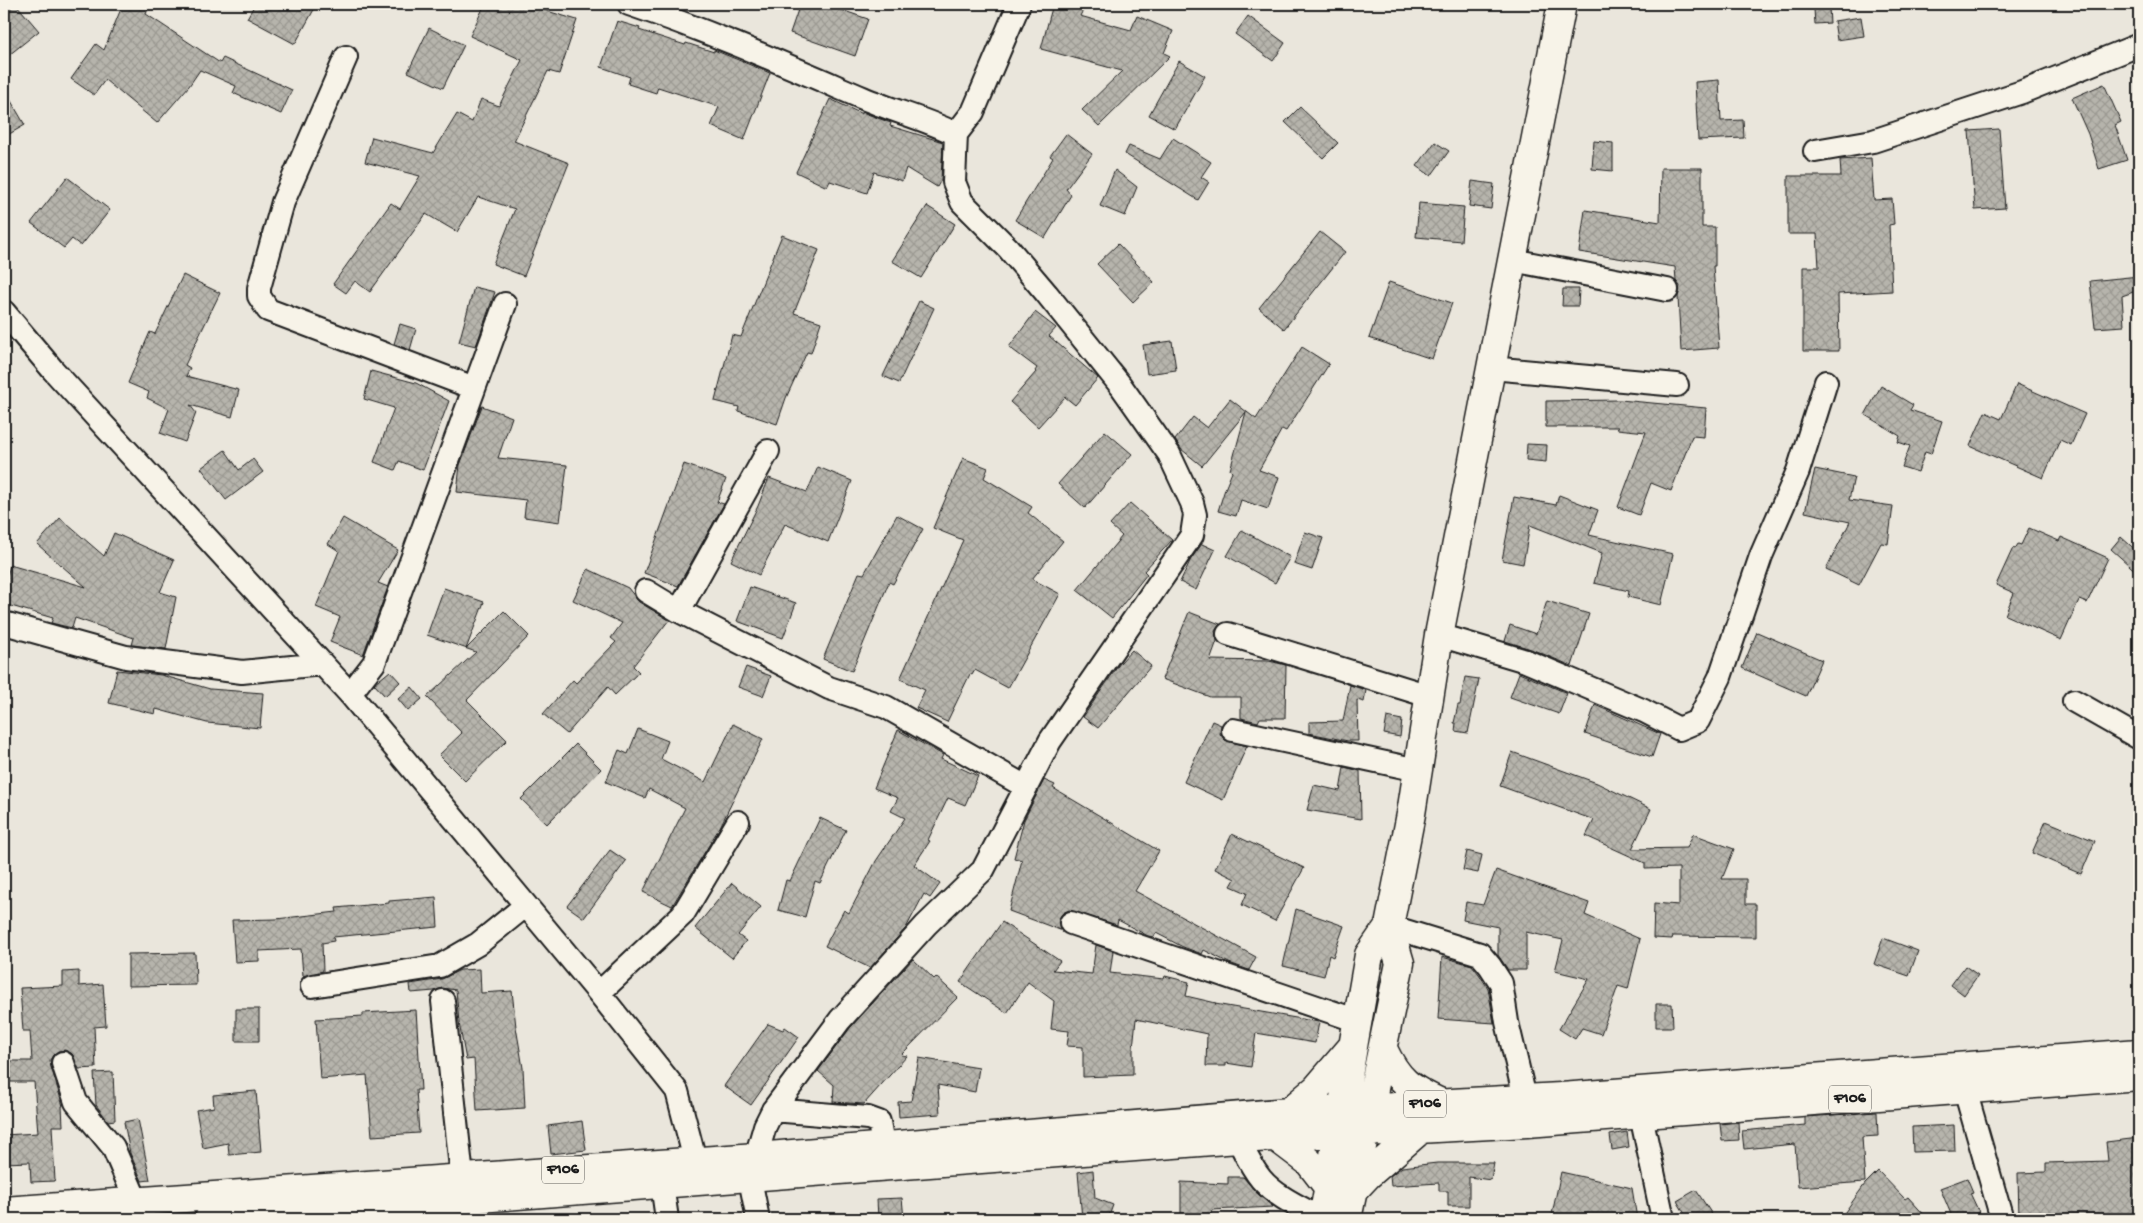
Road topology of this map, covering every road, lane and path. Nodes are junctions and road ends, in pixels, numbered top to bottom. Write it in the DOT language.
graph roads {
  1 [pos="629,4"];
  2 [pos="1020,4"];
  3 [pos="1562,4"];
  4 [pos="2139,45"];
  5 [pos="346,57"];
  6 [pos="956,134"];
  7 [pos="1815,151"];
  8 [pos="1512,260"];
  9 [pos="1667,290"];
  10 [pos="506,304"];
  11 [pos="4,312"];
  12 [pos="1491,368"];
  13 [pos="1826,382"];
  14 [pos="1677,385"];
  15 [pos="474,388"];
  16 [pos="768,452"];
  17 [pos="646,591"];
  18 [pos="679,611"];
  19 [pos="4,623"];
  20 [pos="1228,634"];
  21 [pos="1439,635"];
  22 [pos="322,664"];
  23 [pos="350,694"];
  24 [pos="1429,696"];
  25 [pos="2074,700"];
  26 [pos="1233,730"];
  27 [pos="2139,738"];
  28 [pos="1418,770"];
  29 [pos="1026,787"];
  30 [pos="738,822"];
  31 [pos="525,906"];
  32 [pos="1071,923"];
  33 [pos="1389,926"];
  34 [pos="312,986"];
  35 [pos="599,992"];
  36 [pos="443,1001"];
  37 [pos="1355,1033"];
  38 [pos="1383,1049"];
  39 [pos="2139,1053"];
  40 [pos="63,1063"];
  41 [pos="2139,1076"];
  42 [pos="1965,1090"];
  43 [pos="1526,1098"];
  44 [pos="1440,1103"];
  45 [pos="773,1110"];
  46 [pos="1288,1112"];
  47 [pos="1641,1114"];
  48 [pos="1368,1120"];
  49 [pos="1341,1121"];
  50 [pos="1421,1129"];
  51 [pos="1276,1137"];
  52 [pos="1238,1139"];
  53 [pos="883,1146"];
  54 [pos="695,1160"];
  55 [pos="753,1168"];
  56 [pos="462,1177"];
  57 [pos="662,1184"];
  58 [pos="1341,1189"];
  59 [pos="4,1211"];
  60 [pos="141,1211"];
  61 [pos="290,1216"];
  62 [pos="209,1219"];
  63 [pos="667,1219"];
  64 [pos="758,1219"];
  65 [pos="1323,1219"];
  66 [pos="1347,1219"];
  67 [pos="1663,1219"];
  68 [pos="2002,1219"];
  1 -- 6 [label="street"];
  2 -- 6 [label="street"];
  3 -- 8 [label="main road"];
  4 -- 7 [label="street"];
  5 -- 15 [label="street"];
  6 -- 29 [label="street"];
  8 -- 9 [label="street"];
  8 -- 12 [label="main road"];
  10 -- 15 [label="street"];
  11 -- 22 [label="street"];
  12 -- 14 [label="street"];
  12 -- 21 [label="main road"];
  13 -- 21 [label="street"];
  15 -- 23 [label="street"];
  16 -- 18 [label="street"];
  17 -- 18 [label="street"];
  18 -- 29 [label="street"];
  19 -- 22 [label="street"];
  20 -- 24 [label="street"];
  21 -- 24 [label="main road"];
  22 -- 23 [label="street"];
  23 -- 31 [label="street"];
  24 -- 28 [label="main road"];
  25 -- 27 [label="street"];
  26 -- 28 [label="street"];
  28 -- 33 [label="main road"];
  29 -- 45 [label="street"];
  30 -- 35 [label="street"];
  31 -- 34 [label="street"];
  31 -- 35 [label="street"];
  32 -- 37 [label="street"];
  33 -- 37 [label="main road"];
  33 -- 38 [label="main road"];
  33 -- 43 [label="street"];
  35 -- 54 [label="street"];
  36 -- 56 [label="street"];
  37 -- 46 [label="main road"];
  37 -- 49 [label="main road"];
  38 -- 44 [label="main road"];
  38 -- 48 [label="main road"];
  39 -- 43 [label="main road, F106"];
  40 -- 60 [label="street"];
  41 -- 42 [label="main road, F106"];
  42 -- 47 [label="main road, F106"];
  42 -- 68 [label="street"];
  43 -- 44 [label="main road, F106"];
  44 -- 48 [label="main road, F106"];
  45 -- 53 [label="street"];
  45 -- 55 [label="street"];
  46 -- 49 [label="main road, F106"];
  46 -- 53 [label="main road, F106"];
  47 -- 50 [label="main road, F106"];
  47 -- 67 [label="street"];
  48 -- 49 [label="main road, F106"];
  48 -- 50 [label="main road, F106"];
  48 -- 58 [label="main road"];
  49 -- 51 [label="main road, F106"];
  49 -- 58 [label="main road"];
  50 -- 58 [label="main road"];
  51 -- 52 [label="main road, F106"];
  51 -- 58 [label="main road"];
  52 -- 55 [label="main road, F106"];
  52 -- 65 [label="street"];
  53 -- 55 [label="main road, F106"];
  54 -- 55 [label="main road, F106"];
  54 -- 56 [label="main road, F106"];
  55 -- 57 [label="main road, F106"];
  55 -- 64 [label="street"];
  56 -- 60 [label="main road, F106"];
  57 -- 61 [label="main road, F106"];
  57 -- 63 [label="street"];
  58 -- 65 [label="main road"];
  58 -- 66 [label="main road"];
  59 -- 60 [label="main road, F106"];
  61 -- 62 [label="main road, F106"];
}
